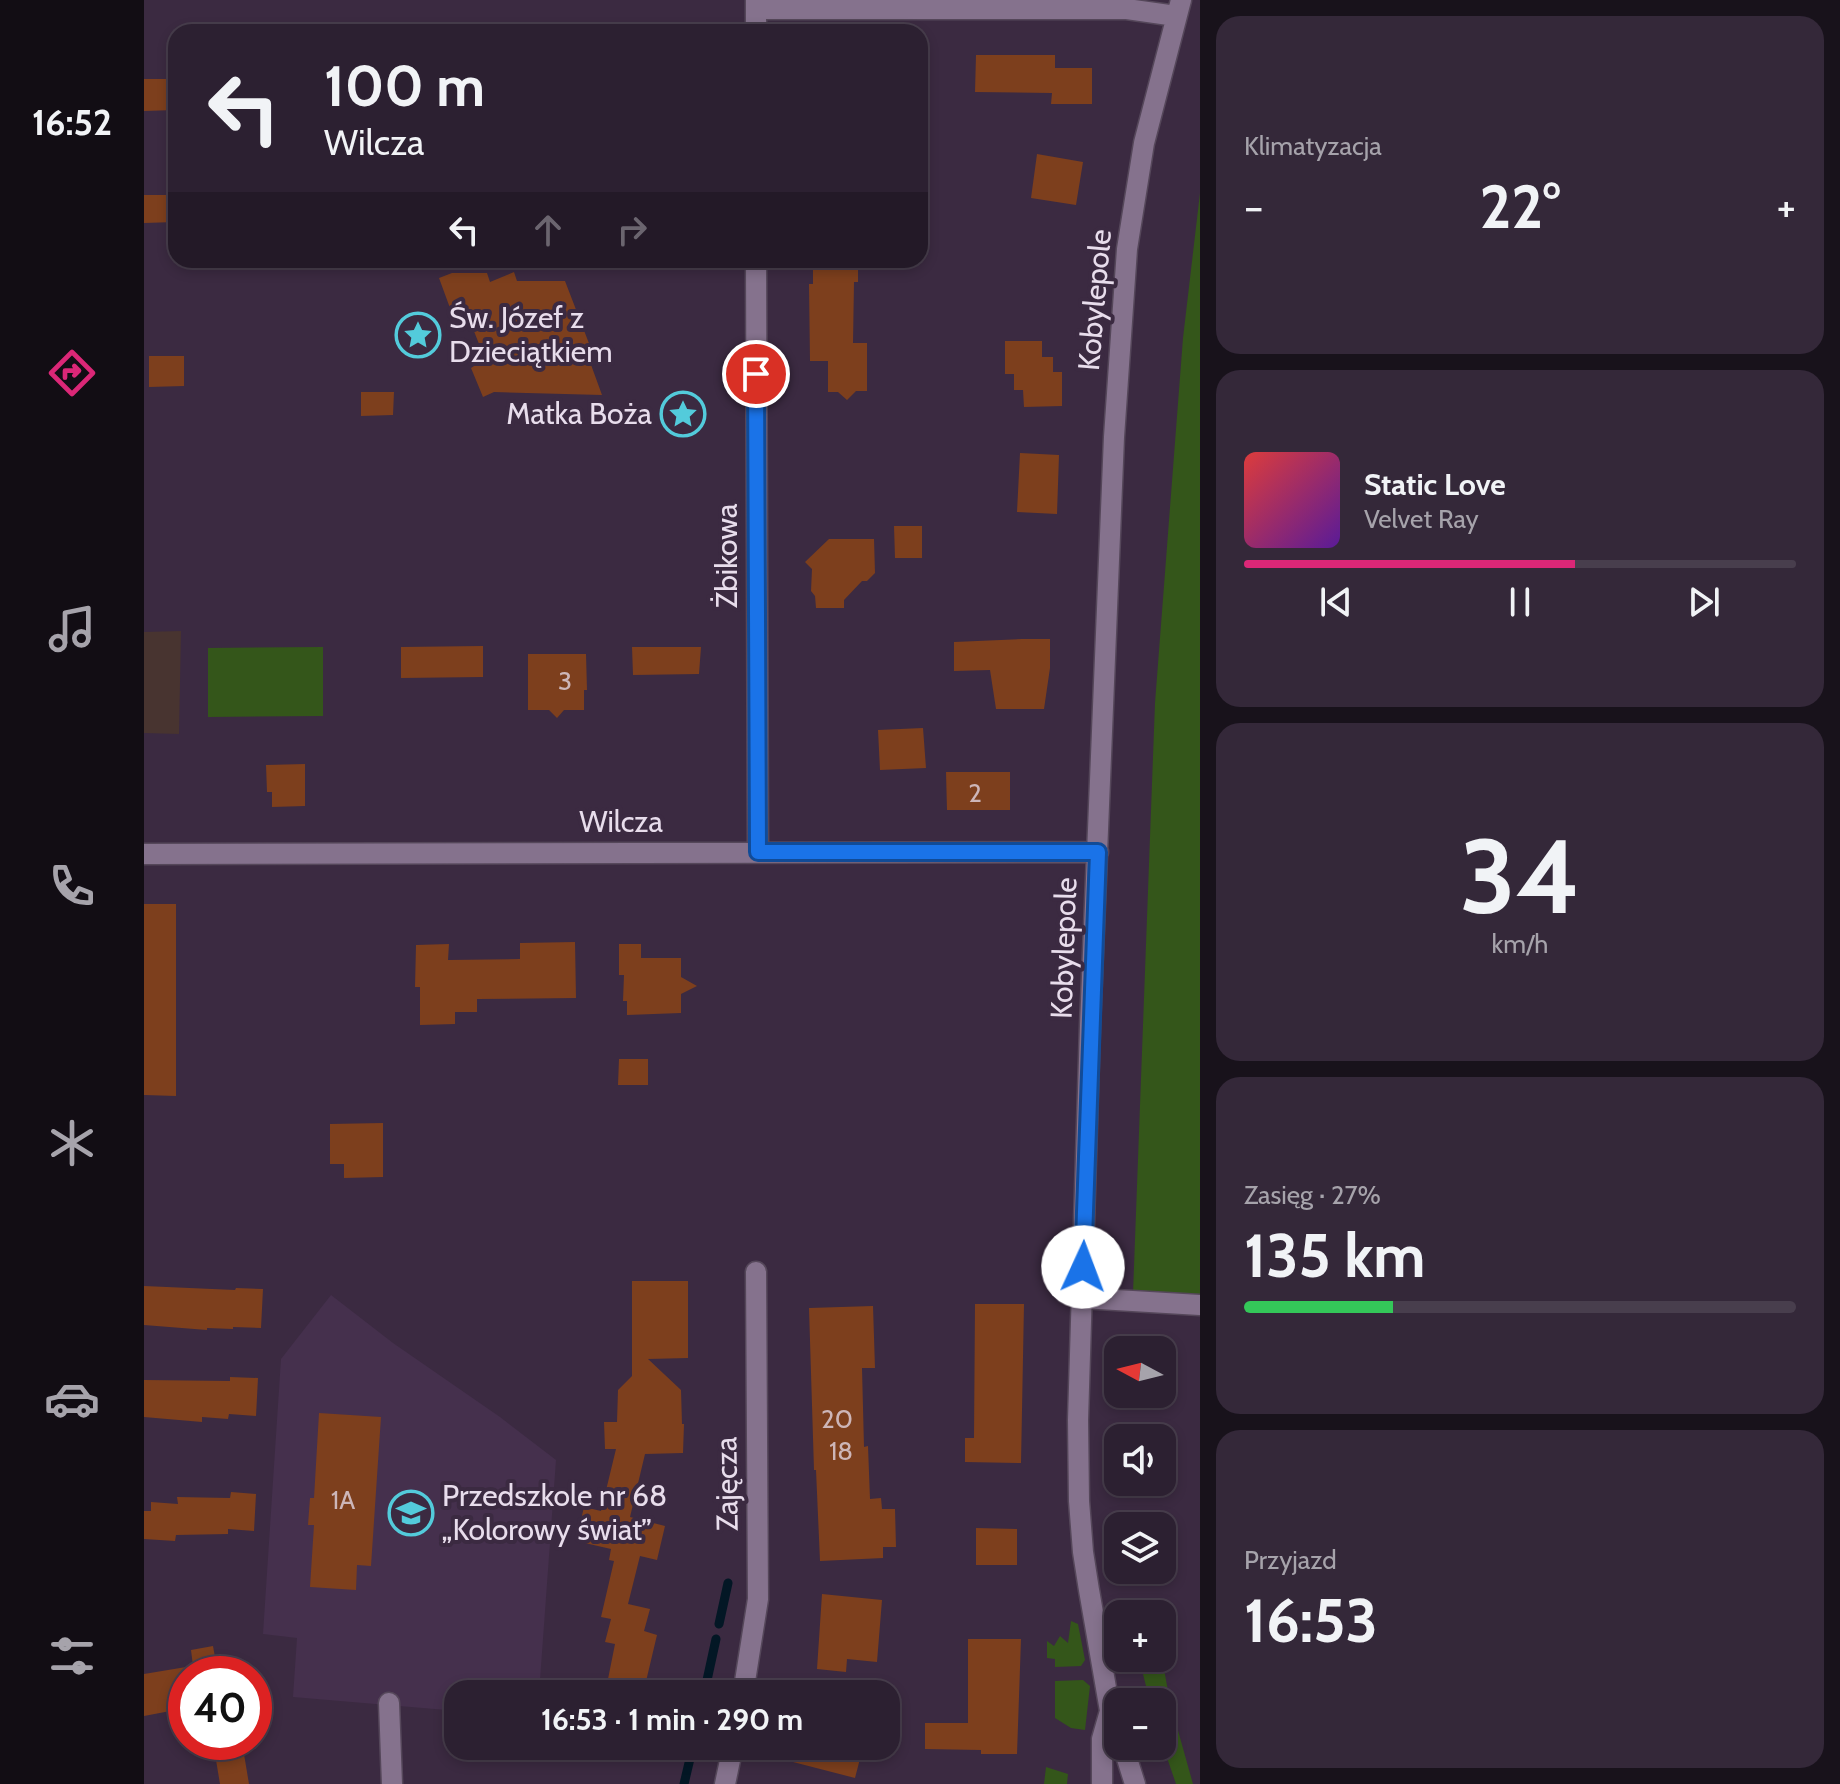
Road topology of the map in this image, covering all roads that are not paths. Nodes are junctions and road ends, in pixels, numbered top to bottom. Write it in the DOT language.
graph roads {
  1 [pos="1019,4"];
  2 [pos="756,5"];
  3 [pos="1179,8"];
  4 [pos="756,268"];
  5 [pos="758,852"];
  6 [pos="1098,852"];
  7 [pos="144,854"];
  8 [pos="756,1272"];
  9 [pos="1082,1298"];
  10 [pos="1200,1305"];
  11 [pos="745,1680"];
  12 [pos="1106,1688"];
  13 [pos="389,1703"];
  14 [pos="1104,1732"];
  15 [pos="730,1760"];
  16 [pos="1127,1760"];
  17 [pos="392,1784"];
  18 [pos="725,1784"];
  19 [pos="1102,1784"];
  20 [pos="1135,1784"];
  1 -- 2 [label="street"];
  1 -- 3 [label="street"];
  3 -- 6 [label="street, Kobylepole"];
  4 -- 5 [label="street, Żbikowa"];
  5 -- 6 [label="street, Wilcza"];
  5 -- 7 [label="street, Wilcza"];
  6 -- 9 [label="street, Kobylepole"];
  8 -- 11 [label="street, Zajęcza"];
  9 -- 10 [label="street"];
  9 -- 12 [label="street, Kobylepole"];
  13 -- 17 [label="street"];
  14 -- 19 [label="street, Kobylepole"];
  15 -- 18 [label="street"];
  16 -- 20 [label="street"];
}
